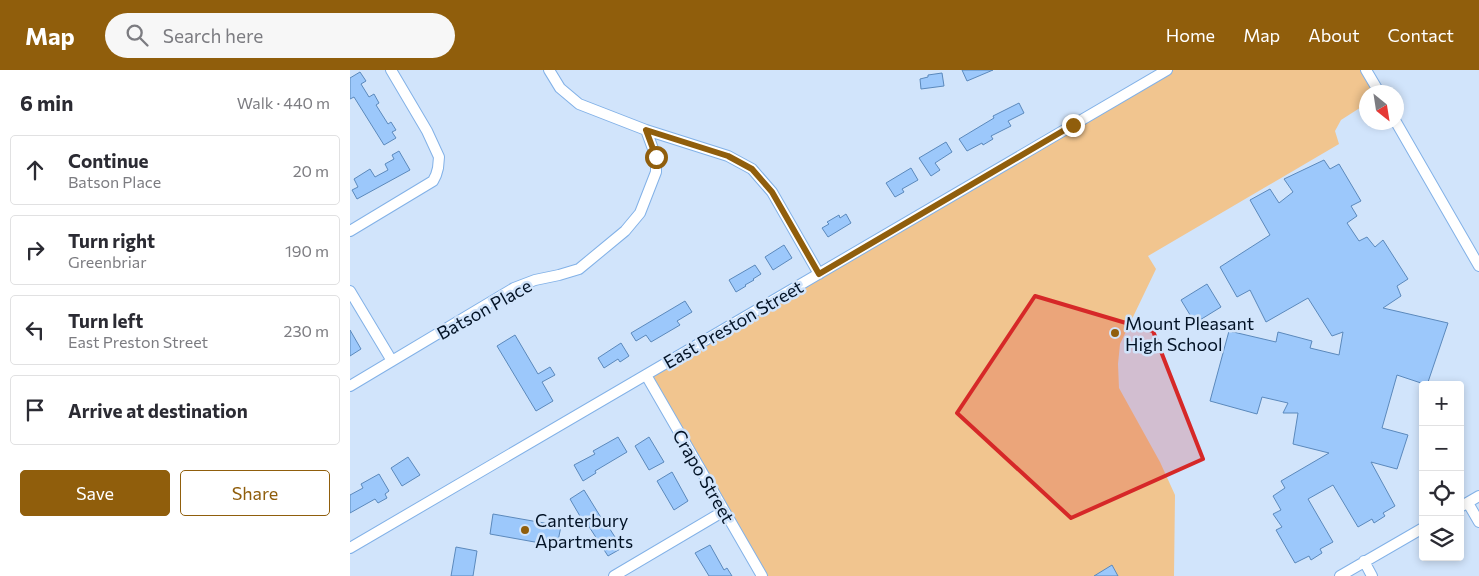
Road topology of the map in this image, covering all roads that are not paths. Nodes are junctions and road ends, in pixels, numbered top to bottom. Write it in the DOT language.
graph roads {
  1 [pos="391,70"];
  2 [pos="549,70"];
  3 [pos="1167,70"];
  4 [pos="1366,70"];
  5 [pos="1150,74"];
  6 [pos="1375,85"];
  7 [pos="646,130"];
  8 [pos="1401,130"];
  9 [pos="350,231"];
  10 [pos="1479,266"];
  11 [pos="819,274"];
  12 [pos="350,291"];
  13 [pos="392,361"];
  14 [pos="646,375"];
  15 [pos="350,386"];
  16 [pos="1479,496"];
  17 [pos="1464,505"];
  18 [pos="724,511"];
  19 [pos="1479,522"];
  20 [pos="1419,530"];
  21 [pos="350,548"];
  22 [pos="1364,561"];
  23 [pos="614,576"];
  24 [pos="762,576"];
  25 [pos="1340,576"];
  26 [pos="1372,576"];
  1 -- 9 [label="street"];
  2 -- 7 [label="street"];
  3 -- 5 [label="street, East Preston Street"];
  4 -- 6 [label="street"];
  5 -- 11 [label="street, East Preston Street"];
  7 -- 11 [label="street"];
  7 -- 13 [label="street, Batson Place"];
  8 -- 10 [label="street"];
  11 -- 14 [label="street, East Preston Street"];
  12 -- 13 [label="street"];
  13 -- 15 [label="street, Batson Place"];
  14 -- 18 [label="street, Crapo Street"];
  14 -- 21 [label="street, East Preston Street"];
  16 -- 17 [label="street"];
  17 -- 19 [label="street"];
  18 -- 23 [label="street"];
  18 -- 24 [label="street, Crapo Street"];
  20 -- 22 [label="street"];
  22 -- 25 [label="street"];
  22 -- 26 [label="street"];
}
